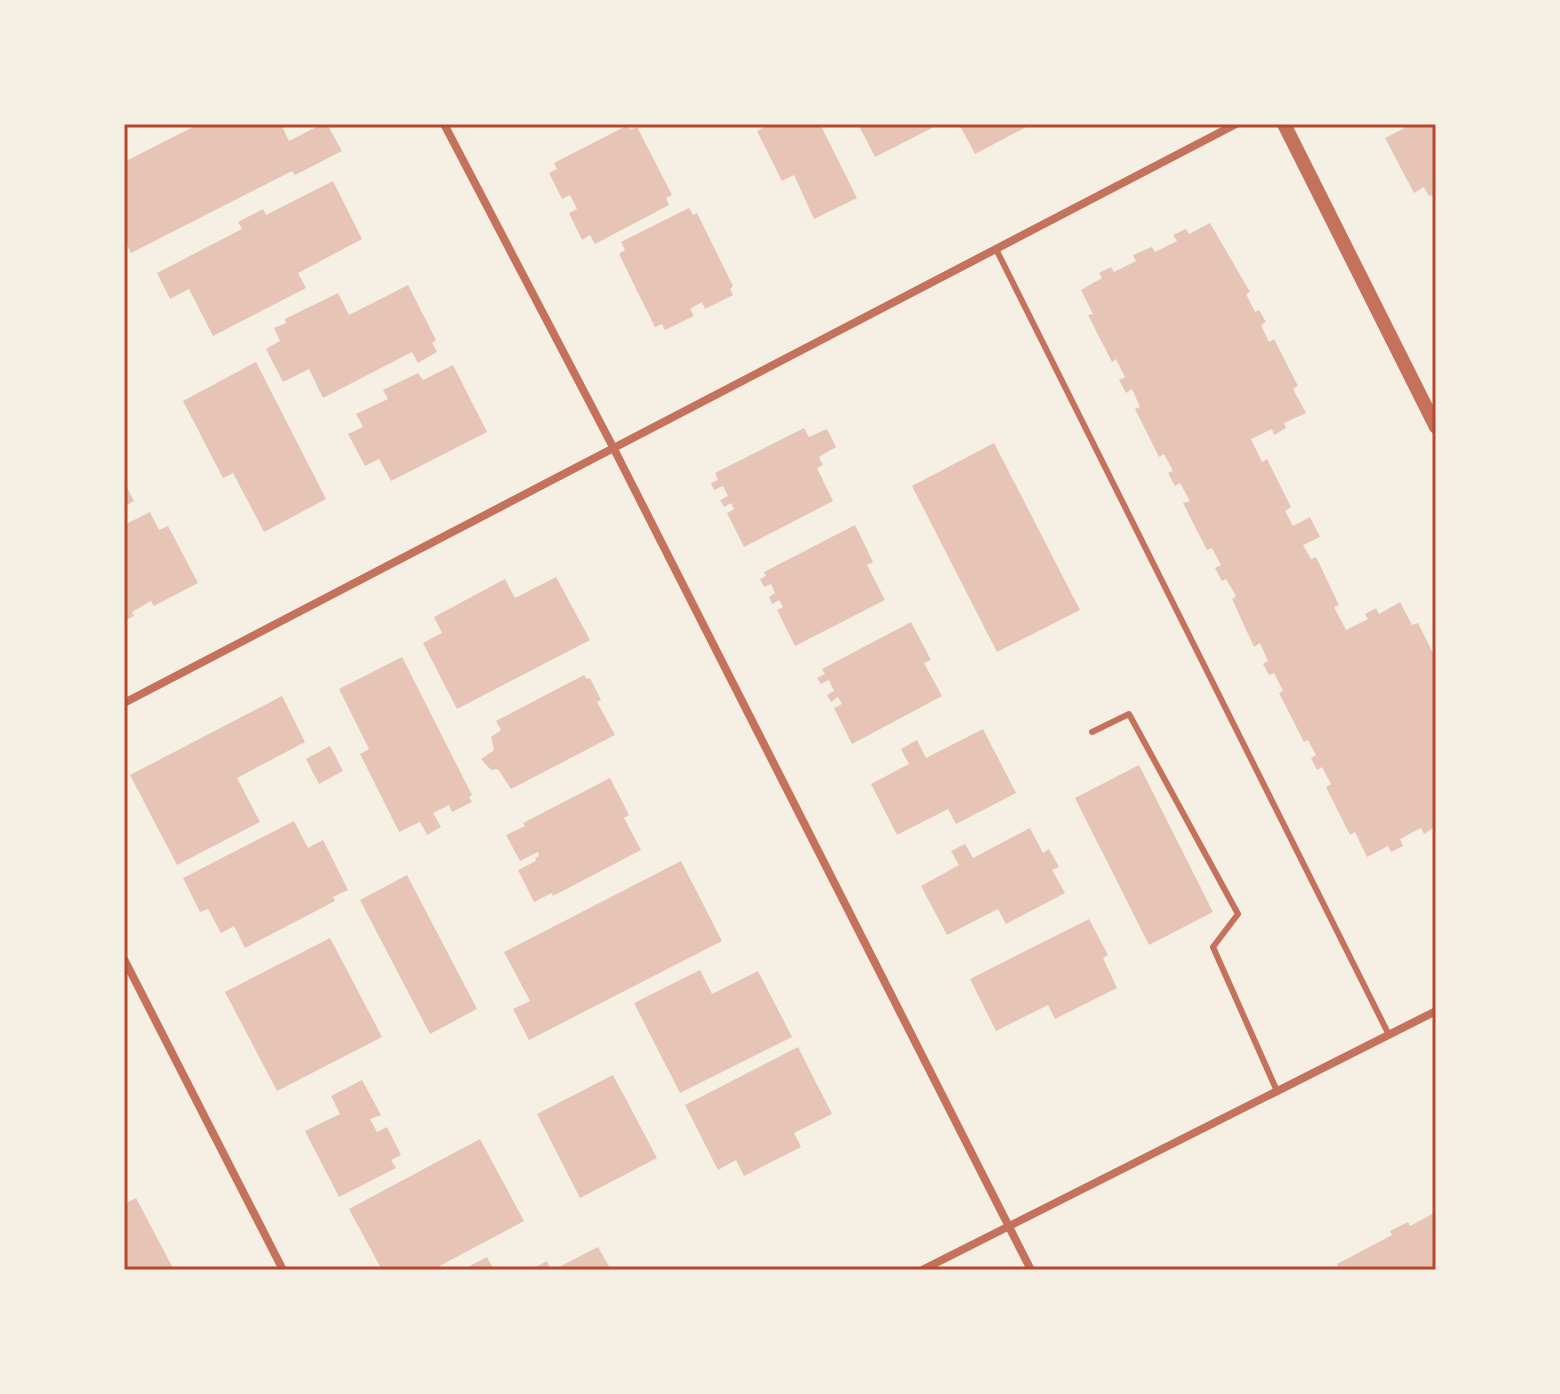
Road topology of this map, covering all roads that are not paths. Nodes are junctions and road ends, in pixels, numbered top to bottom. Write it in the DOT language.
graph roads {
  1 [pos="444,124"];
  2 [pos="1236,124"];
  3 [pos="1284,124"];
  4 [pos="996,249"];
  5 [pos="1436,427"];
  6 [pos="614,449"];
  7 [pos="124,703"];
  8 [pos="1092,732"];
  9 [pos="124,959"];
  10 [pos="1436,1011"];
  11 [pos="1389,1035"];
  12 [pos="1277,1091"];
  13 [pos="1009,1227"];
  14 [pos="283,1270"];
  15 [pos="922,1270"];
  16 [pos="1031,1270"];
  1 -- 6 [label="street"];
  2 -- 4 [label="street"];
  3 -- 5 [label="street"];
  4 -- 6 [label="street"];
  4 -- 11 [label="lane"];
  6 -- 7 [label="street"];
  6 -- 13 [label="street"];
  8 -- 12 [label="lane"];
  9 -- 14 [label="street"];
  10 -- 11 [label="street"];
  11 -- 12 [label="street"];
  12 -- 13 [label="street"];
  13 -- 15 [label="street"];
  13 -- 16 [label="street"];
}
